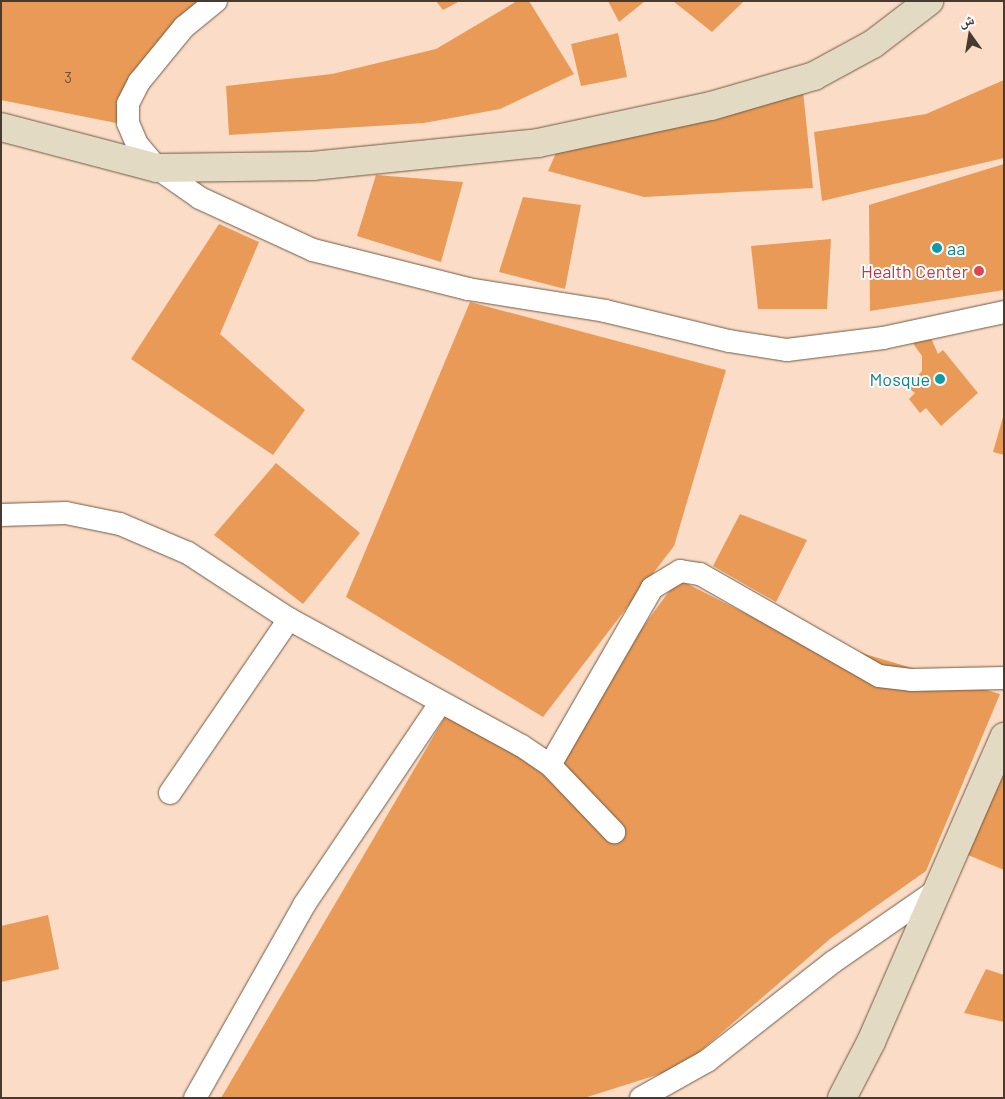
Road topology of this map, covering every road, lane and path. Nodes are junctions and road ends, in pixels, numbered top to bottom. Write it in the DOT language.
graph roads {
  1 [pos="216,1"];
  2 [pos="929,1"];
  3 [pos="1,127"];
  4 [pos="157,168"];
  5 [pos="1004,312"];
  6 [pos="1,516"];
  7 [pos="289,619"];
  8 [pos="1004,678"];
  9 [pos="440,703"];
  10 [pos="1004,737"];
  11 [pos="550,765"];
  12 [pos="170,793"];
  13 [pos="614,832"];
  14 [pos="940,888"];
  15 [pos="195,1098"];
  16 [pos="641,1098"];
  17 [pos="842,1098"];
  1 -- 4 [label="street"];
  2 -- 4 [label="street"];
  3 -- 4 [label="street"];
  4 -- 5 [label="street"];
  6 -- 7 [label="street"];
  7 -- 9 [label="street"];
  7 -- 12 [label="street"];
  8 -- 11 [label="street"];
  9 -- 11 [label="street"];
  9 -- 15 [label="street"];
  10 -- 14 [label="street"];
  11 -- 13 [label="street"];
  14 -- 16 [label="street"];
  14 -- 17 [label="street"];
}
